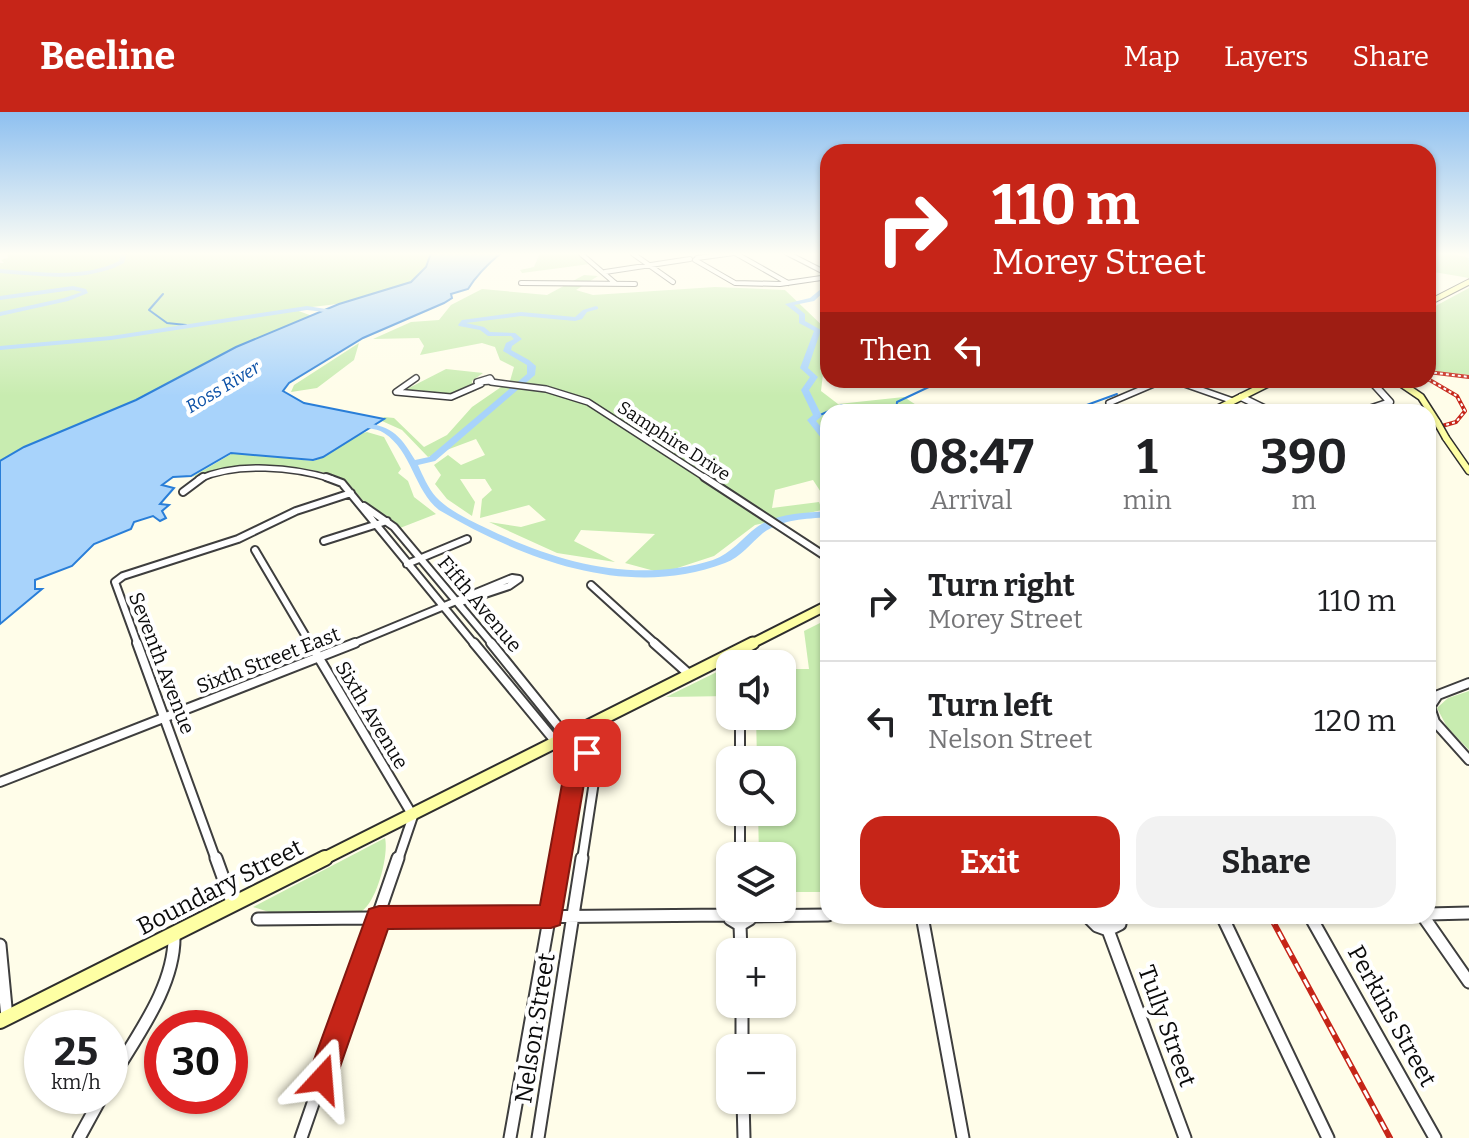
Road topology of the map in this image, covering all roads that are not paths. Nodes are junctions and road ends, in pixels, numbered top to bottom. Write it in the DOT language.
graph roads {
  1 [pos="416,378"];
  2 [pos="1144,388"];
  3 [pos="1196,388"];
  4 [pos="1260,388"];
  5 [pos="1377,388"];
  6 [pos="1408,388"];
  7 [pos="1241,397"];
  8 [pos="1233,401"];
  9 [pos="1109,403"];
  10 [pos="1227,404"];
  11 [pos="1255,404"];
  12 [pos="1384,404"];
  13 [pos="1426,404"];
  14 [pos="1436,416"];
  15 [pos="1436,417"];
  16 [pos="1440,422"];
  17 [pos="1449,437"];
  18 [pos="1469,462"];
  19 [pos="1469,471"];
  20 [pos="183,492"];
  21 [pos="351,493"];
  22 [pos="359,503"];
  23 [pos="387,521"];
  24 [pos="375,524"];
  25 [pos="467,539"];
  26 [pos="324,541"];
  27 [pos="255,550"];
  28 [pos="820,553"];
  29 [pos="421,558"];
  30 [pos="407,564"];
  31 [pos="591,585"];
  32 [pos="458,603"];
  33 [pos="444,608"];
  34 [pos="820,610"];
  35 [pos="318,657"];
  36 [pos="690,675"];
  37 [pos="1469,683"];
  38 [pos="1436,698"];
  39 [pos="166,717"];
  40 [pos="1436,723"];
  41 [pos="562,740"];
  42 [pos="1469,760"];
  43 [pos="0,782"];
  44 [pos="412,814"];
  45 [pos="233,905"];
  46 [pos="716,912"];
  47 [pos="1469,913"];
  48 [pos="796,914"];
  49 [pos="820,915"];
  50 [pos="1436,915"];
  51 [pos="551,917"];
  52 [pos="573,917"];
  53 [pos="379,918"];
  54 [pos="258,919"];
  55 [pos="732,922"];
  56 [pos="748,922"];
  57 [pos="923,924"];
  58 [pos="1095,924"];
  59 [pos="1120,924"];
  60 [pos="1226,924"];
  61 [pos="1315,924"];
  62 [pos="1432,924"];
  63 [pos="740,925"];
  64 [pos="1108,930"];
  65 [pos="174,934"];
  66 [pos="740,938"];
  67 [pos="0,945"];
  68 [pos="1469,982"];
  69 [pos="4,1020"];
  70 [pos="128,1048"];
  71 [pos="92,1114"];
  72 [pos="743,1114"];
  73 [pos="79,1138"];
  74 [pos="301,1138"];
  75 [pos="510,1138"];
  76 [pos="538,1138"];
  77 [pos="744,1138"];
  78 [pos="963,1138"];
  79 [pos="1185,1138"];
  80 [pos="1328,1138"];
  81 [pos="1435,1138"];
  1 -- 28 [label="street, Samphire Drive"];
  2 -- 9 [label="street"];
  3 -- 8 [label="street"];
  4 -- 7 [label="main road"];
  5 -- 12 [label="street"];
  6 -- 13 [label="main road"];
  7 -- 8 [label="main road"];
  7 -- 11 [label="street"];
  8 -- 10 [label="main road"];
  14 -- 16 [label="main road"];
  15 -- 16 [label="main road"];
  16 -- 17 [label="main road, bridge"];
  17 -- 18 [label="main road"];
  17 -- 19 [label="main road"];
  20 -- 21 [label="street, Fifth Avenue"];
  21 -- 22 [label="street, Fifth Avenue"];
  21 -- 39 [label="street, Seventh Avenue"];
  22 -- 23 [label="street, Fifth Avenue"];
  22 -- 24 [label="street, Fifth Avenue"];
  23 -- 24 [label="street"];
  23 -- 29 [label="street, Fifth Avenue"];
  24 -- 26 [label="street"];
  24 -- 30 [label="street, Fifth Avenue"];
  25 -- 29 [label="street"];
  27 -- 35 [label="street, Sixth Avenue"];
  29 -- 30 [label="street"];
  29 -- 32 [label="street, Fifth Avenue"];
  30 -- 33 [label="street, Fifth Avenue"];
  31 -- 36 [label="street"];
  32 -- 32 [label="street, Sixth Street East"];
  32 -- 33 [label="street, Sixth Street East"];
  32 -- 41 [label="street, Fifth Avenue"];
  33 -- 35 [label="street, Sixth Street East"];
  33 -- 41 [label="street, Fifth Avenue"];
  34 -- 36 [label="main road, Boundary Street"];
  35 -- 39 [label="street, Sixth Street East"];
  35 -- 44 [label="street, Sixth Avenue"];
  36 -- 41 [label="main road, Boundary Street"];
  37 -- 38 [label="street"];
  39 -- 43 [label="street, Sixth Street East"];
  39 -- 45 [label="street, Seventh Avenue"];
  40 -- 42 [label="street"];
  41 -- 44 [label="main road, Boundary Street"];
  44 -- 45 [label="main road, Boundary Street"];
  44 -- 53 [label="street"];
  45 -- 65 [label="main road, Boundary Street"];
  46 -- 52 [label="street"];
  47 -- 50 [label="street"];
  48 -- 49 [label="street"];
  51 -- 52 [label="street"];
  51 -- 52 [label="street, Nelson Street"];
  51 -- 53 [label="street"];
  51 -- 75 [label="street, Nelson Street"];
  52 -- 76 [label="street, Nelson Street"];
  53 -- 54 [label="street"];
  53 -- 74 [label="street"];
  55 -- 63 [label="street"];
  56 -- 63 [label="street"];
  57 -- 78 [label="street"];
  58 -- 64 [label="street"];
  59 -- 64 [label="street"];
  60 -- 80 [label="street"];
  61 -- 81 [label="street, Perkins Street"];
  62 -- 68 [label="street"];
  63 -- 66 [label="street"];
  64 -- 79 [label="street, Tully Street"];
  65 -- 69 [label="main road, Boundary Street"];
  65 -- 70 [label="street"];
  67 -- 69 [label="street"];
  71 -- 73 [label="street"];
  72 -- 77 [label="street"];
}
